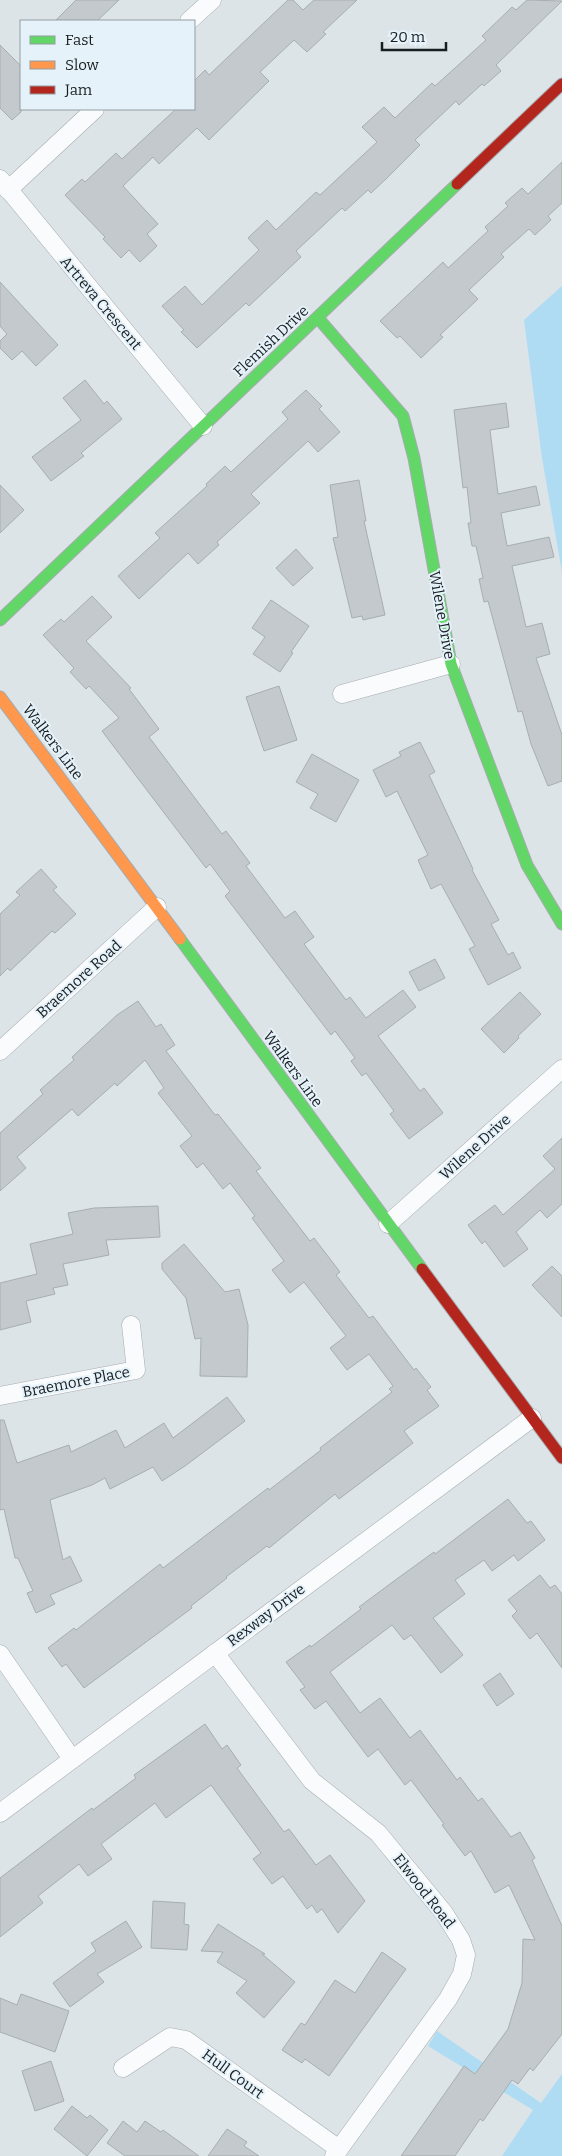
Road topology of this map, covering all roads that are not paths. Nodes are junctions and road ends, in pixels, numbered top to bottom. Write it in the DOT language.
graph roads {
  1 [pos="212,0"];
  2 [pos="190,20"];
  3 [pos="562,84"];
  4 [pos="94,110"];
  5 [pos="4,184"];
  6 [pos="318,318"];
  7 [pos="203,426"];
  8 [pos="0,620"];
  9 [pos="451,664"];
  10 [pos="342,694"];
  11 [pos="0,697"];
  12 [pos="157,907"];
  13 [pos="562,924"];
  14 [pos="0,1050"];
  15 [pos="562,1069"];
  16 [pos="388,1224"];
  17 [pos="131,1325"];
  18 [pos="0,1396"];
  19 [pos="532,1418"];
  20 [pos="562,1458"];
  21 [pos="215,1653"];
  22 [pos="0,1654"];
  23 [pos="72,1759"];
  24 [pos="0,1813"];
  25 [pos="123,2068"];
  26 [pos="337,2153"];
  1 -- 2 [label="street"];
  3 -- 6 [label="street, Flemish Drive"];
  4 -- 5 [label="street"];
  5 -- 7 [label="street, Artreva Crescent"];
  6 -- 7 [label="street, Flemish Drive"];
  6 -- 9 [label="street, Wilene Drive"];
  7 -- 8 [label="street, Flemish Drive"];
  9 -- 10 [label="street"];
  9 -- 13 [label="street, Wilene Drive"];
  11 -- 12 [label="street, Walkers Line"];
  12 -- 14 [label="street, Braemore Road"];
  12 -- 16 [label="street, Walkers Line"];
  15 -- 16 [label="street, Wilene Drive"];
  16 -- 19 [label="street, Walkers Line"];
  17 -- 18 [label="street, Braemore Place"];
  19 -- 20 [label="street, Walkers Line"];
  19 -- 21 [label="street, Rexway Drive"];
  21 -- 23 [label="street, Rexway Drive"];
  21 -- 26 [label="street, Elwood Road"];
  22 -- 23 [label="street"];
  23 -- 24 [label="street, Rexway Drive"];
  25 -- 26 [label="street, Hull Court"];
}
